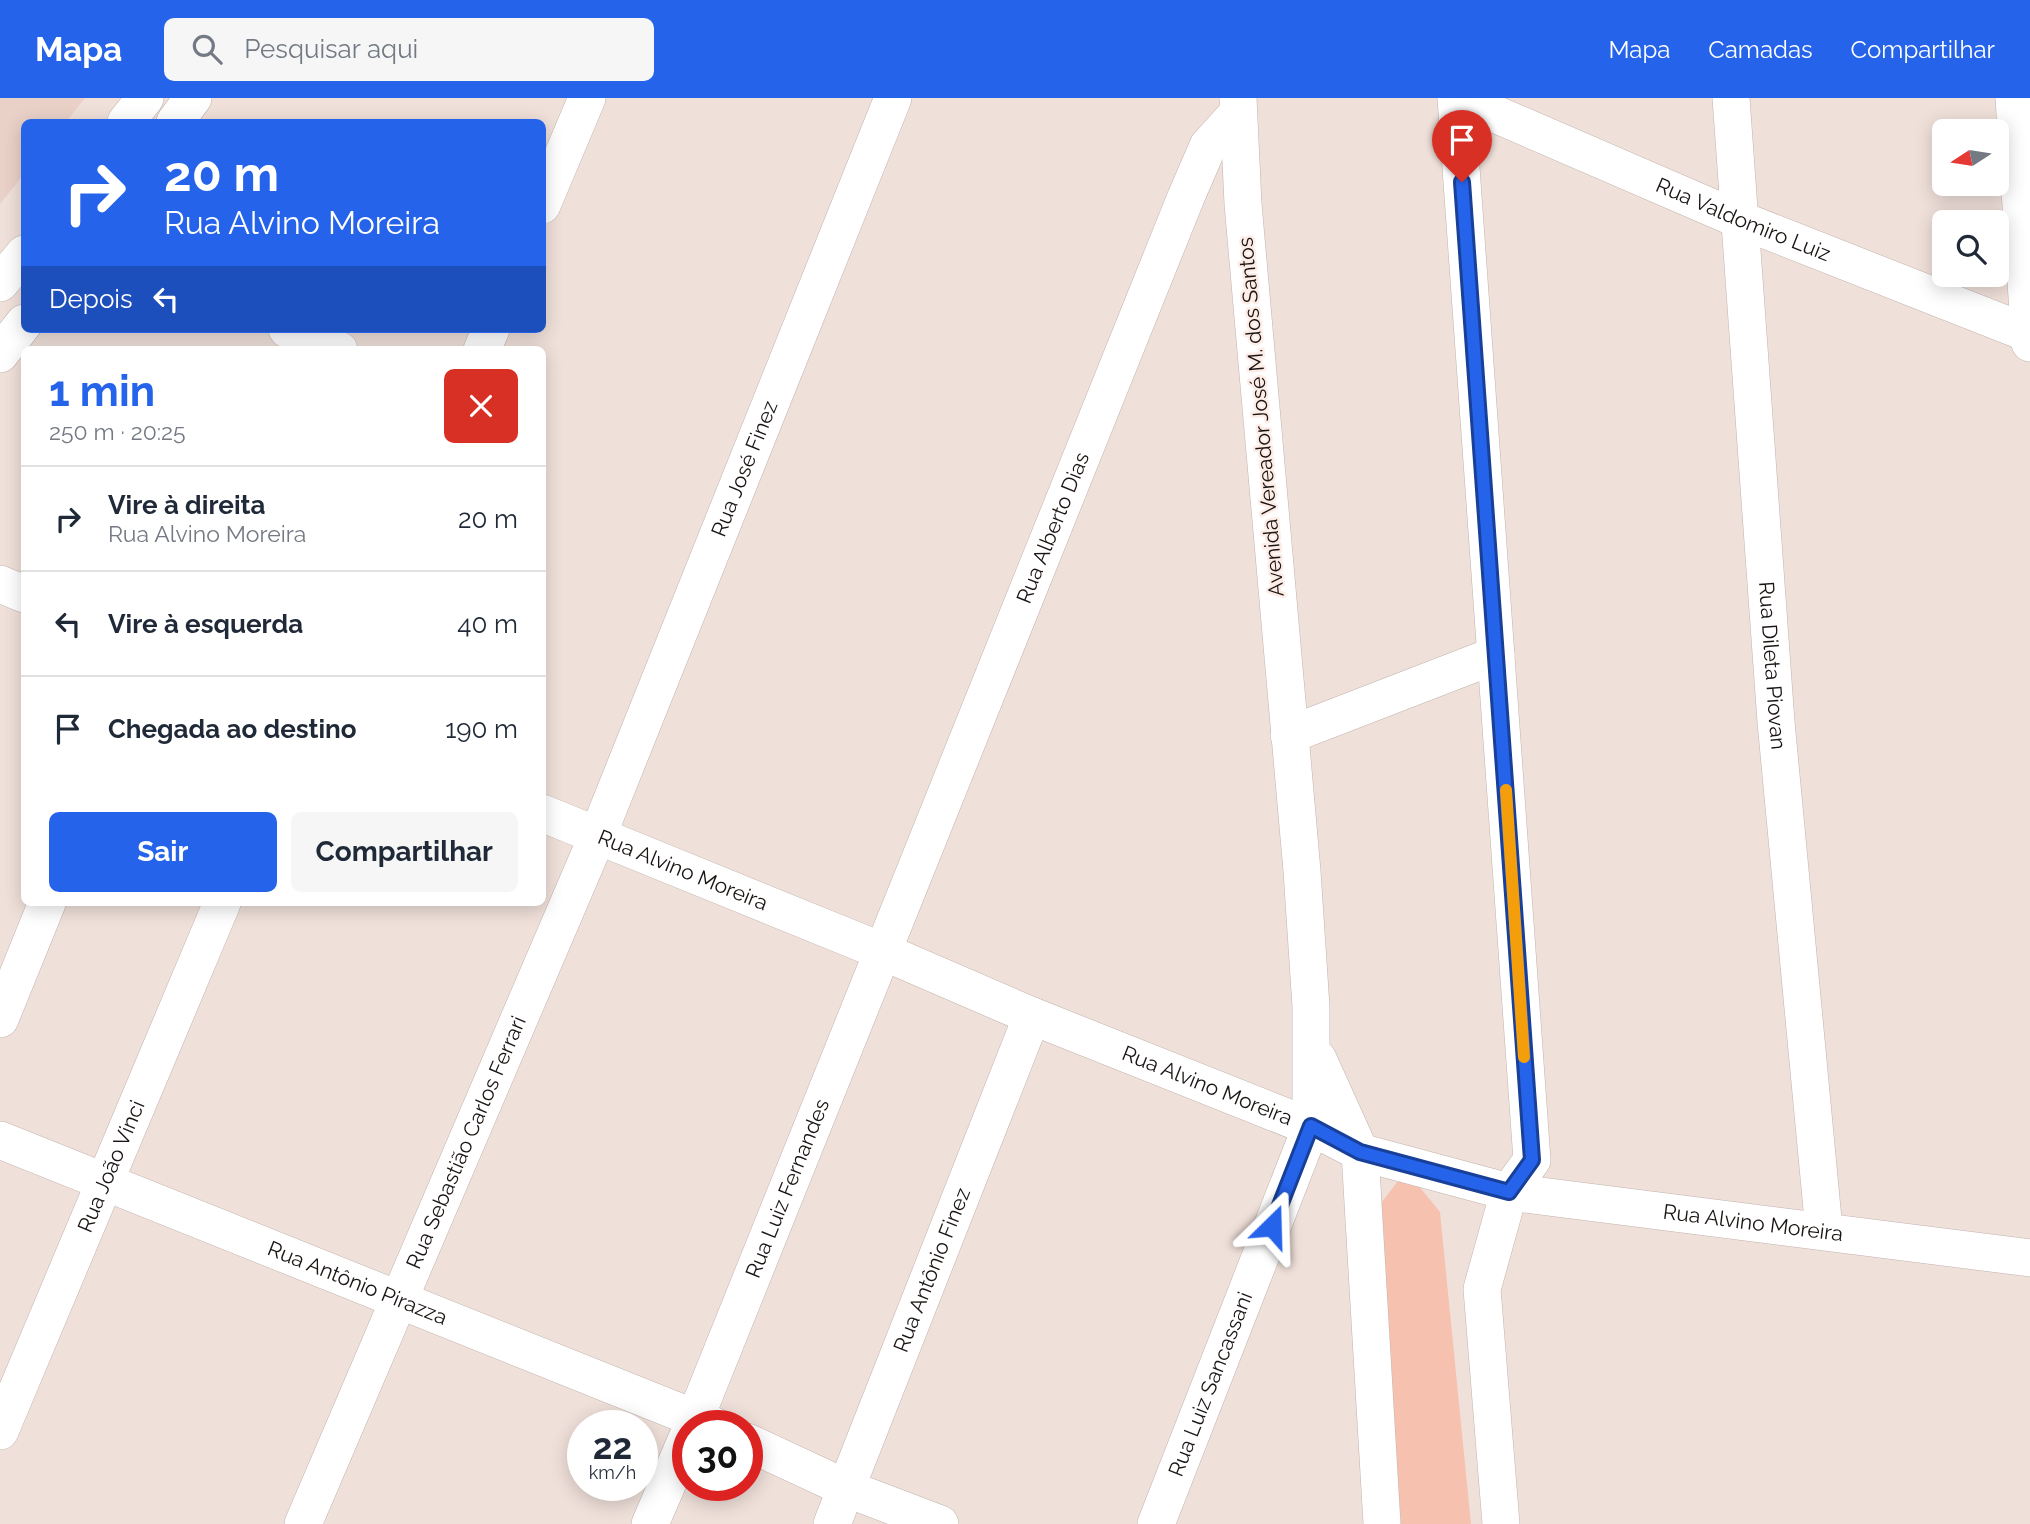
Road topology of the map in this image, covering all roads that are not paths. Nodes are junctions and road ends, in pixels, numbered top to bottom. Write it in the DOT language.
graph roads {
  1 [pos="145,98"];
  2 [pos="193,98"];
  3 [pos="587,98"];
  4 [pos="892,98"];
  5 [pos="1457,98"];
  6 [pos="1731,98"];
  7 [pos="2014,98"];
  8 [pos="1238,106"];
  9 [pos="129,119"];
  10 [pos="177,119"];
  11 [pos="546,195"];
  12 [pos="1738,219"];
  13 [pos="21,258"];
  14 [pos="0,283"];
  15 [pos="21,327"];
  16 [pos="297,333"];
  17 [pos="2030,334"];
  18 [pos="2030,343"];
  19 [pos="329,346"];
  20 [pos="0,354"];
  21 [pos="0,584"];
  22 [pos="21,593"];
  23 [pos="1496,655"];
  24 [pos="1289,735"];
  25 [pos="546,815"];
  26 [pos="597,837"];
  27 [pos="46,906"];
  28 [pos="221,906"];
  29 [pos="884,952"];
  30 [pos="1032,1016"];
  31 [pos="0,1019"];
  32 [pos="1311,1045"];
  33 [pos="1311,1126"];
  34 [pos="0,1140"];
  35 [pos="1360,1152"];
  36 [pos="105,1182"];
  37 [pos="1509,1192"];
  38 [pos="1824,1230"];
  39 [pos="2030,1258"];
  40 [pos="399,1299"];
  41 [pos="704,1410"];
  42 [pos="672,1416"];
  43 [pos="0,1431"];
  44 [pos="763,1449"];
  45 [pos="672,1478"];
  46 [pos="848,1489"];
  47 [pos="303,1524"];
  48 [pos="649,1524"];
  49 [pos="832,1524"];
  50 [pos="940,1524"];
  51 [pos="1156,1524"];
  52 [pos="1382,1524"];
  53 [pos="1501,1524"];
  1 -- 9 [label="street"];
  2 -- 10 [label="street"];
  3 -- 11 [label="street"];
  4 -- 26 [label="street, Rua José Finez"];
  5 -- 12 [label="street, Rua Valdomiro Luiz"];
  5 -- 23 [label="street"];
  6 -- 12 [label="street, Rua Dileta Piovan"];
  7 -- 17 [label="street"];
  8 -- 24 [label="street, Avenida Vereador José M. dos Santos"];
  8 -- 29 [label="street, Rua Alberto Dias"];
  12 -- 17 [label="street, Rua Valdomiro Luiz"];
  12 -- 38 [label="street, Rua Dileta Piovan"];
  13 -- 14 [label="street"];
  15 -- 20 [label="street"];
  16 -- 19 [label="street"];
  17 -- 18 [label="street"];
  21 -- 22 [label="street"];
  23 -- 24 [label="street"];
  23 -- 37 [label="street"];
  24 -- 32 [label="street, Avenida Vereador José M. dos Santos"];
  25 -- 26 [label="street, Rua Alvino Moreira"];
  26 -- 29 [label="street, Rua Alvino Moreira"];
  26 -- 40 [label="street, Rua Sebastião Carlos Ferrari"];
  27 -- 31 [label="street"];
  28 -- 36 [label="street, Rua João Vinci"];
  29 -- 30 [label="street, Rua Alvino Moreira"];
  29 -- 41 [label="street, Rua Luiz Fernandes"];
  30 -- 33 [label="street, Rua Alvino Moreira"];
  30 -- 46 [label="street, Rua Antônio Finez"];
  32 -- 33 [label="street, Avenida Vereador José M. dos Santos"];
  32 -- 35 [label="street"];
  33 -- 35 [label="street, Rua Alvino Moreira"];
  33 -- 51 [label="street, Rua Luiz Sancassani"];
  34 -- 36 [label="street, Rua Antônio Pirazza"];
  35 -- 37 [label="street, Rua Alvino Moreira"];
  35 -- 52 [label="street"];
  36 -- 40 [label="street, Rua Antônio Pirazza"];
  36 -- 43 [label="street, Rua João Vinci"];
  37 -- 38 [label="street, Rua Alvino Moreira"];
  37 -- 53 [label="street"];
  38 -- 39 [label="street, Rua Alvino Moreira"];
  40 -- 42 [label="street, Rua Antônio Pirazza"];
  40 -- 47 [label="street, Rua Sebastião Carlos Ferrari"];
  44 -- 46 [label="street"];
  45 -- 48 [label="street, Rua Luiz Fernandes"];
  46 -- 49 [label="street, Rua Antônio Finez"];
  46 -- 50 [label="street"];
}
